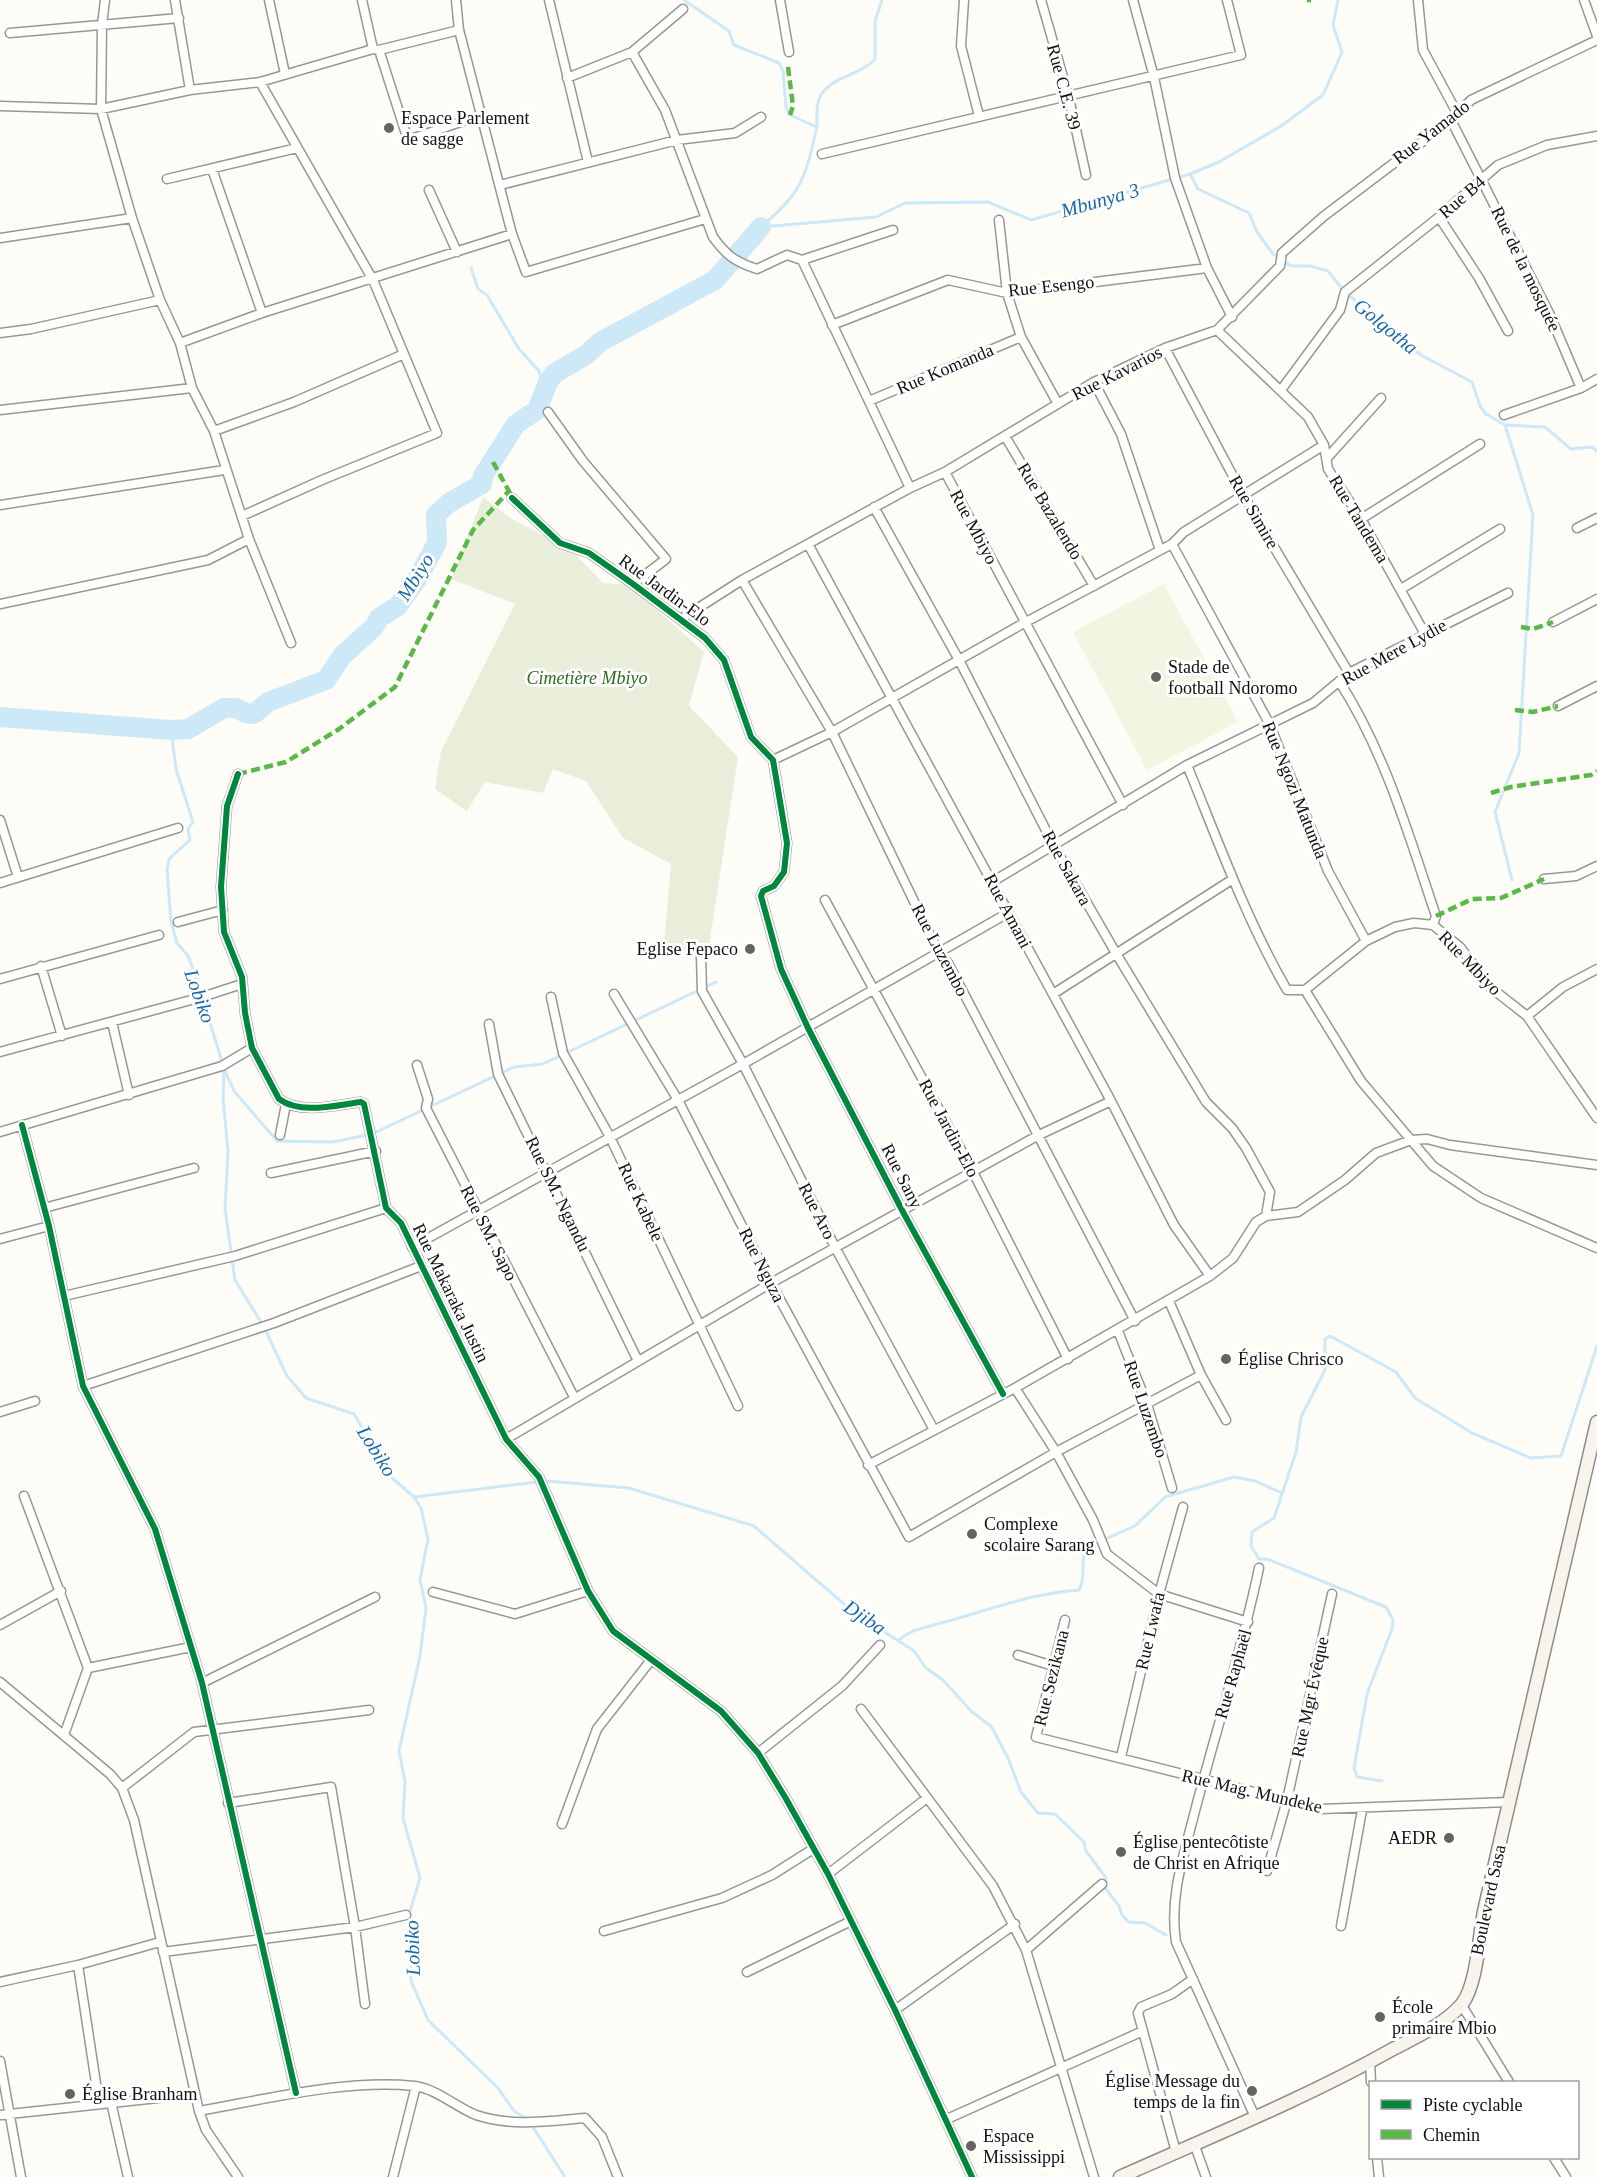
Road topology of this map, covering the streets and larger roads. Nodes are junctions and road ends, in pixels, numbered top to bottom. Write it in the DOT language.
graph roads {
  1 [pos="105,0"];
  2 [pos="175,0"];
  3 [pos="268,0"];
  4 [pos="362,0"];
  5 [pos="456,0"];
  6 [pos="549,0"];
  7 [pos="780,0"];
  8 [pos="964,0"];
  9 [pos="1041,0"];
  10 [pos="1133,0"];
  11 [pos="1227,0"];
  12 [pos="1418,0"];
  13 [pos="1584,0"];
  14 [pos="683,9"];
  15 [pos="179,18"];
  16 [pos="102,25"];
  17 [pos="459,30"];
  18 [pos="10,33"];
  19 [pos="1597,38"];
  20 [pos="376,50"];
  21 [pos="632,52"];
  22 [pos="789,52"];
  23 [pos="285,74"];
  24 [pos="1154,77"];
  25 [pos="567,78"];
  26 [pos="260,82"];
  27 [pos="189,90"];
  28 [pos="1069,98"];
  29 [pos="0,106"];
  30 [pos="101,109"];
  31 [pos="482,115"];
  32 [pos="979,116"];
  33 [pos="1454,116"];
  34 [pos="760,117"];
  35 [pos="1597,136"];
  36 [pos="677,140"];
  37 [pos="297,148"];
  38 [pos="822,154"];
  39 [pos="588,162"];
  40 [pos="213,169"];
  41 [pos="1086,175"];
  42 [pos="167,178"];
  43 [pos="1481,180"];
  44 [pos="500,185"];
  45 [pos="429,190"];
  46 [pos="1439,217"];
  47 [pos="132,218"];
  48 [pos="705,219"];
  49 [pos="999,220"];
  50 [pos="893,230"];
  51 [pos="512,234"];
  52 [pos="0,238"];
  53 [pos="457,252"];
  54 [pos="801,260"];
  55 [pos="1280,266"];
  56 [pos="1207,268"];
  57 [pos="373,280"];
  58 [pos="1007,293"];
  59 [pos="160,300"];
  60 [pos="262,313"];
  61 [pos="1232,317"];
  62 [pos="832,324"];
  63 [pos="1217,330"];
  64 [pos="1508,332"];
  65 [pos="0,333"];
  66 [pos="1021,337"];
  67 [pos="180,343"];
  68 [pos="1165,348"];
  69 [pos="404,354"];
  70 [pos="1597,379"];
  71 [pos="1094,382"];
  72 [pos="192,388"];
  73 [pos="1581,388"];
  74 [pos="1281,390"];
  75 [pos="1381,398"];
  76 [pos="869,401"];
  77 [pos="1058,404"];
  78 [pos="0,410"];
  79 [pos="548,412"];
  80 [pos="1504,415"];
  81 [pos="214,431"];
  82 [pos="1005,436"];
  83 [pos="1480,444"];
  84 [pos="1324,445"];
  85 [pos="1327,458"];
  86 [pos="224,470"];
  87 [pos="945,472"];
  88 [pos="910,488"];
  89 [pos="1243,495"];
  90 [pos="512,498"];
  91 [pos="0,505"];
  92 [pos="874,507"];
  93 [pos="242,516"];
  94 [pos="1597,518"];
  95 [pos="1361,519"];
  96 [pos="1577,528"];
  97 [pos="1500,529"];
  98 [pos="249,539"];
  99 [pos="808,544"];
  100 [pos="1172,544"];
  101 [pos="1160,550"];
  102 [pos="742,580"];
  103 [pos="633,584"];
  104 [pos="1094,586"];
  105 [pos="1401,589"];
  106 [pos="1508,592"];
  107 [pos="1597,598"];
  108 [pos="0,604"];
  109 [pos="681,619"];
  110 [pos="1553,622"];
  111 [pos="1024,623"];
  112 [pos="1425,634"];
  113 [pos="291,643"];
  114 [pos="959,660"];
  115 [pos="1348,673"];
  116 [pos="1339,681"];
  117 [pos="1597,686"];
  118 [pos="893,698"];
  119 [pos="1558,706"];
  120 [pos="1269,723"];
  121 [pos="832,732"];
  122 [pos="773,760"];
  123 [pos="1187,765"];
  124 [pos="238,774"];
  125 [pos="1124,805"];
  126 [pos="0,820"];
  127 [pos="178,828"];
  128 [pos="1054,846"];
  129 [pos="1597,866"];
  130 [pos="18,877"];
  131 [pos="1233,879"];
  132 [pos="1544,879"];
  133 [pos="992,882"];
  134 [pos="0,883"];
  135 [pos="825,900"];
  136 [pos="223,910"];
  137 [pos="1008,913"];
  138 [pos="178,922"];
  139 [pos="1433,925"];
  140 [pos="159,935"];
  141 [pos="1366,941"];
  142 [pos="939,953"];
  143 [pos="1117,955"];
  144 [pos="701,957"];
  145 [pos="41,966"];
  146 [pos="1597,969"];
  147 [pos="0,979"];
  148 [pos="242,984"];
  149 [pos="874,990"];
  150 [pos="1305,990"];
  151 [pos="614,994"];
  152 [pos="1053,994"];
  153 [pos="551,998"];
  154 [pos="1527,1016"];
  155 [pos="112,1023"];
  156 [pos="489,1024"];
  157 [pos="808,1028"];
  158 [pos="62,1036"];
  159 [pos="252,1048"];
  160 [pos="0,1052"];
  161 [pos="743,1064"];
  162 [pos="417,1065"];
  163 [pos="129,1095"];
  164 [pos="678,1100"];
  165 [pos="1111,1101"];
  166 [pos="286,1104"];
  167 [pos="1597,1118"];
  168 [pos="22,1125"];
  169 [pos="0,1132"];
  170 [pos="280,1135"];
  171 [pos="1036,1136"];
  172 [pos="610,1137"];
  173 [pos="1411,1140"];
  174 [pos="376,1151"];
  175 [pos="1597,1165"];
  176 [pos="194,1168"];
  177 [pos="548,1172"];
  178 [pos="973,1172"];
  179 [pos="271,1173"];
  180 [pos="44,1208"];
  181 [pos="386,1208"];
  182 [pos="477,1210"];
  183 [pos="903,1212"];
  184 [pos="1266,1216"];
  185 [pos="49,1226"];
  186 [pos="0,1239"];
  187 [pos="412,1247"];
  188 [pos="1597,1248"];
  189 [pos="836,1249"];
  190 [pos="421,1266"];
  191 [pos="1210,1276"];
  192 [pos="771,1283"];
  193 [pos="64,1296"];
  194 [pos="1169,1301"];
  195 [pos="1135,1321"];
  196 [pos="698,1325"];
  197 [pos="1118,1331"];
  198 [pos="1068,1359"];
  199 [pos="638,1361"];
  200 [pos="1201,1375"];
  201 [pos="83,1386"];
  202 [pos="1015,1388"];
  203 [pos="1003,1394"];
  204 [pos="574,1397"];
  205 [pos="36,1401"];
  206 [pos="1147,1404"];
  207 [pos="738,1406"];
  208 [pos="0,1412"];
  209 [pos="1226,1420"];
  210 [pos="1597,1422"];
  211 [pos="934,1430"];
  212 [pos="506,1439"];
  213 [pos="1056,1452"];
  214 [pos="868,1465"];
  215 [pos="1172,1488"];
  216 [pos="24,1496"];
  217 [pos="1183,1507"];
  218 [pos="1259,1568"];
  219 [pos="61,1591"];
  220 [pos="588,1591"];
  221 [pos="433,1592"];
  222 [pos="1159,1594"];
  223 [pos="1332,1594"];
  224 [pos="375,1597"];
  225 [pos="1065,1620"];
  226 [pos="1248,1622"];
  227 [pos="0,1625"];
  228 [pos="880,1645"];
  229 [pos="191,1647"];
  230 [pos="1018,1655"];
  231 [pos="651,1660"];
  232 [pos="1053,1666"];
  233 [pos="88,1668"];
  234 [pos="0,1682"];
  235 [pos="202,1683"];
  236 [pos="861,1709"];
  237 [pos="369,1710"];
  238 [pos="212,1730"];
  239 [pos="64,1735"];
  240 [pos="1036,1737"];
  241 [pos="758,1753"];
  242 [pos="1121,1757"];
  243 [pos="1203,1780"];
  244 [pos="122,1788"];
  245 [pos="927,1798"];
  246 [pos="1287,1800"];
  247 [pos="1509,1802"];
  248 [pos="228,1803"];
  249 [pos="1362,1810"];
  250 [pos="562,1824"];
  251 [pos="813,1849"];
  252 [pos="1267,1870"];
  253 [pos="828,1874"];
  254 [pos="1102,1884"];
  255 [pos="406,1915"];
  256 [pos="850,1921"];
  257 [pos="1015,1924"];
  258 [pos="1341,1926"];
  259 [pos="355,1928"];
  260 [pos="604,1931"];
  261 [pos="260,1939"];
  262 [pos="160,1942"];
  263 [pos="1026,1950"];
  264 [pos="163,1952"];
  265 [pos="78,1965"];
  266 [pos="747,1971"];
  267 [pos="1193,1979"];
  268 [pos="0,1982"];
  269 [pos="364,2004"];
  270 [pos="1461,2004"];
  271 [pos="895,2010"];
  272 [pos="1143,2031"];
  273 [pos="0,2061"];
  274 [pos="1370,2062"];
  275 [pos="1061,2068"];
  276 [pos="1371,2081"];
  277 [pos="1508,2081"];
  278 [pos="416,2086"];
  279 [pos="296,2093"];
  280 [pos="195,2094"];
  281 [pos="111,2102"];
  282 [pos="99,2103"];
  283 [pos="199,2111"];
  284 [pos="5,2115"];
  285 [pos="1256,2117"];
  286 [pos="947,2119"];
  287 [pos="1195,2146"];
  288 [pos="1176,2152"];
  289 [pos="1377,2159"];
  290 [pos="1555,2159"];
  291 [pos="21,2177"];
  292 [pos="128,2177"];
  293 [pos="238,2177"];
  294 [pos="393,2177"];
  295 [pos="618,2177"];
  296 [pos="972,2177"];
  297 [pos="1094,2177"];
  298 [pos="1120,2177"];
  299 [pos="1206,2177"];
  300 [pos="1379,2177"];
  301 [pos="1566,2177"];
  1 -- 16 [label="street"];
  2 -- 15 [label="street"];
  3 -- 23 [label="street"];
  4 -- 20 [label="street"];
  5 -- 17 [label="street"];
  6 -- 25 [label="street"];
  7 -- 22 [label="street"];
  8 -- 32 [label="street"];
  9 -- 28 [label="street, Rue C.E. 39"];
  10 -- 24 [label="street"];
  11 -- 24 [label="street"];
  12 -- 33 [label="street, Rue de la mosquée"];
  13 -- 19 [label="street"];
  14 -- 21 [label="street"];
  15 -- 16 [label="street"];
  15 -- 27 [label="street"];
  16 -- 18 [label="street"];
  16 -- 30 [label="street"];
  17 -- 20 [label="street"];
  17 -- 31 [label="street"];
  19 -- 33 [label="street, Rue Yamado"];
  20 -- 23 [label="street"];
  20 -- 31 [label="street"];
  21 -- 25 [label="street"];
  21 -- 36 [label="street"];
  23 -- 26 [label="street"];
  24 -- 28 [label="street"];
  24 -- 56 [label="street"];
  25 -- 39 [label="street"];
  26 -- 27 [label="street"];
  26 -- 37 [label="street"];
  27 -- 30 [label="street"];
  28 -- 32 [label="street"];
  28 -- 41 [label="street, Rue C.E. 39"];
  29 -- 30 [label="street"];
  30 -- 47 [label="street"];
  31 -- 44 [label="street"];
  32 -- 38 [label="street"];
  33 -- 43 [label="street, Rue de la mosquée"];
  33 -- 55 [label="street, Rue Yamado"];
  34 -- 36 [label="street"];
  35 -- 43 [label="street, Rue B4"];
  36 -- 39 [label="street"];
  36 -- 48 [label="street"];
  37 -- 40 [label="street"];
  37 -- 57 [label="street"];
  39 -- 44 [label="street"];
  40 -- 42 [label="street"];
  40 -- 60 [label="street"];
  43 -- 46 [label="street, Rue B4"];
  43 -- 73 [label="street, Rue de la mosquée"];
  44 -- 51 [label="street"];
  45 -- 53 [label="street"];
  46 -- 64 [label="street"];
  46 -- 74 [label="street, Rue B4"];
  47 -- 52 [label="street"];
  47 -- 59 [label="street"];
  48 -- 51 [label="street"];
  48 -- 54 [label="street"];
  49 -- 58 [label="street"];
  50 -- 54 [label="street"];
  51 -- 53 [label="street"];
  53 -- 57 [label="street"];
  54 -- 62 [label="street"];
  55 -- 61 [label="street, Rue Kavarios"];
  56 -- 58 [label="street, Rue Esengo"];
  56 -- 61 [label="street"];
  57 -- 60 [label="street"];
  57 -- 69 [label="street"];
  58 -- 62 [label="street, Rue Esengo"];
  58 -- 66 [label="street"];
  59 -- 65 [label="street"];
  59 -- 67 [label="street"];
  60 -- 67 [label="street"];
  61 -- 63 [label="street, Rue Kavarios"];
  62 -- 76 [label="street"];
  63 -- 68 [label="street, Rue Kavarios"];
  63 -- 74 [label="street, Rue Tandema"];
  66 -- 76 [label="street, Rue Komanda"];
  66 -- 77 [label="street"];
  67 -- 72 [label="street"];
  68 -- 71 [label="street, Rue Kavarios"];
  68 -- 89 [label="street, Rue Simire"];
  69 -- 81 [label="street"];
  69 -- 93 [label="street"];
  70 -- 73 [label="street"];
  71 -- 77 [label="street, Rue Kavarios"];
  71 -- 101 [label="street"];
  72 -- 78 [label="street"];
  72 -- 81 [label="street"];
  73 -- 80 [label="street"];
  74 -- 84 [label="street, Rue Tandema"];
  75 -- 85 [label="street"];
  76 -- 88 [label="street"];
  77 -- 82 [label="street, Rue Kavarios"];
  79 -- 103 [label="street"];
  81 -- 86 [label="street"];
  82 -- 87 [label="street, Rue Kavarios"];
  82 -- 104 [label="street, Rue Bazalendo"];
  83 -- 95 [label="street"];
  84 -- 85 [label="street, Rue Tandema"];
  84 -- 89 [label="street"];
  85 -- 95 [label="street, Rue Tandema"];
  86 -- 91 [label="street"];
  86 -- 93 [label="street"];
  87 -- 88 [label="street, Rue Mbiyo"];
  87 -- 111 [label="street, Rue Mbiyo"];
  88 -- 92 [label="street, Rue Mbiyo"];
  89 -- 100 [label="street"];
  89 -- 115 [label="street, Rue Simire"];
  90 -- 103 [label="street, Rue Jardin-Elo"];
  92 -- 99 [label="street, Rue Mbiyo"];
  92 -- 114 [label="street, Rue Sakara"];
  93 -- 98 [label="street"];
  94 -- 96 [label="street"];
  95 -- 105 [label="street, Rue Tandema"];
  97 -- 105 [label="street"];
  98 -- 108 [label="street"];
  98 -- 113 [label="street"];
  99 -- 102 [label="street, Rue Mbiyo"];
  99 -- 118 [label="street, Rue Amani"];
  100 -- 101 [label="street"];
  100 -- 120 [label="street, Rue Ngozi Matunda"];
  101 -- 104 [label="street"];
  102 -- 109 [label="street, Rue Mbiyo"];
  102 -- 121 [label="street, Rue Luzembo"];
  103 -- 109 [label="street, Rue Jardin-Elo"];
  104 -- 111 [label="street"];
  105 -- 112 [label="street, Rue Tandema"];
  106 -- 112 [label="street, Rue Mere Lydie"];
  107 -- 110 [label="street"];
  109 -- 122 [label="street, Rue Jardin-Elo"];
  111 -- 114 [label="street"];
  111 -- 125 [label="street, Rue Mbiyo"];
  112 -- 115 [label="street, Rue Mere Lydie"];
  114 -- 118 [label="street"];
  114 -- 128 [label="street, Rue Sakara"];
  115 -- 116 [label="street, Rue Mere Lydie"];
  116 -- 120 [label="street, Rue Mere Lydie"];
  116 -- 139 [label="street"];
  117 -- 119 [label="street"];
  118 -- 121 [label="street"];
  118 -- 133 [label="street, Rue Amani"];
  120 -- 123 [label="street, Rue Mere Lydie"];
  120 -- 141 [label="street, Rue Ngozi Matunda"];
  121 -- 122 [label="street"];
  121 -- 142 [label="street, Rue Luzembo"];
  122 -- 157 [label="street, Rue Sany"];
  123 -- 125 [label="street, Rue Mere Lydie"];
  123 -- 131 [label="street"];
  124 -- 136 [label="street"];
  125 -- 128 [label="street, Rue Mere Lydie"];
  126 -- 130 [label="street"];
  127 -- 130 [label="street"];
  128 -- 133 [label="street, Rue Mere Lydie"];
  128 -- 143 [label="street, Rue Sakara"];
  129 -- 132 [label="street"];
  130 -- 134 [label="street"];
  131 -- 143 [label="street"];
  131 -- 150 [label="street"];
  133 -- 137 [label="street, Rue Amani"];
  135 -- 149 [label="street, Rue Jardin-Elo"];
  136 -- 138 [label="street"];
  136 -- 148 [label="street"];
  137 -- 142 [label="street"];
  137 -- 152 [label="street, Rue Amani"];
  139 -- 141 [label="street, Rue Mbiyo"];
  139 -- 154 [label="street, Rue Mbiyo"];
  140 -- 145 [label="street"];
  141 -- 150 [label="street, Rue Mbiyo"];
  142 -- 149 [label="street"];
  142 -- 171 [label="street, Rue Luzembo"];
  143 -- 152 [label="street"];
  143 -- 184 [label="street, Rue Sakara"];
  144 -- 161 [label="street, Rue Aro"];
  145 -- 147 [label="street"];
  145 -- 158 [label="street"];
  146 -- 154 [label="street"];
  148 -- 155 [label="street"];
  148 -- 159 [label="street"];
  149 -- 157 [label="street"];
  149 -- 178 [label="street, Rue Jardin-Elo"];
  150 -- 173 [label="street"];
  151 -- 164 [label="street, Rue Nguza"];
  152 -- 165 [label="street, Rue Amani"];
  153 -- 172 [label="street, Rue Kabele"];
  154 -- 167 [label="street, Rue Mbiyo"];
  155 -- 158 [label="street"];
  155 -- 163 [label="street"];
  156 -- 177 [label="street, Rue SM. Ngandu"];
  157 -- 161 [label="street"];
  157 -- 183 [label="street, Rue Sany"];
  158 -- 160 [label="street"];
  159 -- 163 [label="street"];
  159 -- 166 [label="street"];
  161 -- 164 [label="street"];
  161 -- 189 [label="street, Rue Aro"];
  162 -- 182 [label="street, Rue SM. Sapo"];
  163 -- 168 [label="street"];
  164 -- 172 [label="street"];
  164 -- 192 [label="street, Rue Nguza"];
  165 -- 171 [label="street"];
  165 -- 191 [label="street, Rue Amani"];
  166 -- 170 [label="street"];
  166 -- 174 [label="street, Rue Makaraka Justin"];
  168 -- 169 [label="street"];
  168 -- 180 [label="street"];
  171 -- 178 [label="street"];
  171 -- 195 [label="street, Rue Luzembo"];
  172 -- 177 [label="street"];
  172 -- 196 [label="street, Rue Kabele"];
  173 -- 175 [label="street"];
  173 -- 184 [label="street"];
  173 -- 188 [label="street"];
  174 -- 179 [label="street"];
  174 -- 181 [label="street, Rue Makaraka Justin"];
  176 -- 180 [label="street"];
  177 -- 182 [label="street"];
  177 -- 199 [label="street, Rue SM. Ngandu"];
  178 -- 183 [label="street"];
  178 -- 198 [label="street, Rue Jardin-Elo"];
  180 -- 185 [label="street"];
  181 -- 187 [label="street, Rue Makaraka Justin"];
  181 -- 193 [label="street"];
  182 -- 187 [label="street"];
  182 -- 204 [label="street, Rue SM. Sapo"];
  183 -- 189 [label="street"];
  183 -- 203 [label="street, Rue Sany"];
  184 -- 191 [label="street"];
  185 -- 186 [label="street"];
  185 -- 193 [label="street"];
  187 -- 190 [label="street, Rue Makaraka Justin"];
  189 -- 192 [label="street"];
  189 -- 211 [label="street, Rue Aro"];
  190 -- 201 [label="street"];
  190 -- 212 [label="street, Rue Makaraka Justin"];
  191 -- 194 [label="street"];
  192 -- 196 [label="street"];
  192 -- 214 [label="street, Rue Nguza"];
  193 -- 201 [label="street"];
  194 -- 195 [label="street"];
  194 -- 200 [label="street"];
  195 -- 197 [label="street"];
  196 -- 199 [label="street"];
  196 -- 207 [label="street, Rue Kabele"];
  197 -- 198 [label="street"];
  197 -- 206 [label="street, Rue Luzembo"];
  198 -- 202 [label="street"];
  199 -- 204 [label="street"];
  200 -- 206 [label="street"];
  200 -- 209 [label="street"];
  201 -- 229 [label="street"];
  202 -- 203 [label="street"];
  202 -- 213 [label="street"];
  203 -- 211 [label="street"];
  204 -- 212 [label="street"];
  205 -- 208 [label="street"];
  206 -- 213 [label="street"];
  206 -- 215 [label="street, Rue Luzembo"];
  210 -- 247 [label="street, Boulevard Sasa"];
  211 -- 214 [label="street"];
  212 -- 220 [label="street, Rue Makaraka Justin"];
  213 -- 214 [label="street, Rue Nguza"];
  213 -- 222 [label="street"];
  216 -- 219 [label="street"];
  217 -- 222 [label="street, Rue Lwafa"];
  218 -- 226 [label="street, Rue Raphaël"];
  219 -- 227 [label="street"];
  219 -- 233 [label="street"];
  220 -- 221 [label="street"];
  220 -- 231 [label="street, Rue Makaraka Justin"];
  222 -- 226 [label="street"];
  222 -- 242 [label="street, Rue Lwafa"];
  223 -- 246 [label="street, Rue Mgr Évêque"];
  224 -- 235 [label="street"];
  225 -- 232 [label="street, Rue Sezikana"];
  226 -- 243 [label="street, Rue Raphaël"];
  228 -- 241 [label="street"];
  229 -- 233 [label="street"];
  229 -- 235 [label="street"];
  230 -- 232 [label="street"];
  231 -- 241 [label="street, Rue Makaraka Justin"];
  231 -- 250 [label="street"];
  232 -- 240 [label="street, Rue Sezikana"];
  233 -- 239 [label="street"];
  234 -- 239 [label="street"];
  235 -- 238 [label="street"];
  236 -- 245 [label="street"];
  237 -- 238 [label="street"];
  238 -- 244 [label="street"];
  238 -- 248 [label="street"];
  239 -- 244 [label="street"];
  240 -- 242 [label="street, Rue Mag. Mundeke"];
  241 -- 251 [label="street, Rue Makaraka Justin"];
  242 -- 243 [label="street, Rue Mag. Mundeke"];
  243 -- 246 [label="street, Rue Mag. Mundeke"];
  243 -- 267 [label="street, Rue Raphaël"];
  244 -- 262 [label="street"];
  245 -- 253 [label="street"];
  245 -- 257 [label="street"];
  246 -- 249 [label="street, Rue Mag. Mundeke"];
  246 -- 252 [label="street, Rue Mgr Évêque"];
  247 -- 249 [label="street, Rue Mag. Mundeke"];
  247 -- 270 [label="street, Boulevard Sasa"];
  248 -- 259 [label="street"];
  248 -- 261 [label="street"];
  249 -- 258 [label="street"];
  251 -- 253 [label="street, Rue Makaraka Justin"];
  251 -- 260 [label="street"];
  253 -- 256 [label="street, Rue Makaraka Justin"];
  254 -- 263 [label="street"];
  255 -- 259 [label="street"];
  256 -- 266 [label="street"];
  256 -- 271 [label="street, Rue Makaraka Justin"];
  257 -- 263 [label="street"];
  257 -- 271 [label="street"];
  259 -- 261 [label="street"];
  259 -- 269 [label="street"];
  261 -- 264 [label="street"];
  261 -- 279 [label="street"];
  262 -- 264 [label="street"];
  262 -- 265 [label="street"];
  263 -- 275 [label="street"];
  264 -- 280 [label="street"];
  265 -- 268 [label="street"];
  265 -- 282 [label="street"];
  267 -- 272 [label="street"];
  267 -- 285 [label="street, Rue Raphaël"];
  270 -- 274 [label="street, Boulevard Sasa"];
  270 -- 277 [label="street"];
  271 -- 286 [label="street, Rue Makaraka Justin"];
  272 -- 275 [label="street"];
  272 -- 288 [label="street"];
  273 -- 284 [label="street"];
  274 -- 276 [label="street"];
  274 -- 285 [label="street, Boulevard Sasa"];
  275 -- 286 [label="street"];
  275 -- 297 [label="street"];
  278 -- 279 [label="street"];
  278 -- 294 [label="street"];
  278 -- 295 [label="street"];
  279 -- 283 [label="street"];
  280 -- 281 [label="street"];
  280 -- 283 [label="street"];
  281 -- 282 [label="street"];
  281 -- 292 [label="street"];
  282 -- 284 [label="street"];
  283 -- 293 [label="street"];
  284 -- 291 [label="street"];
  285 -- 287 [label="street, Boulevard Sasa"];
  286 -- 296 [label="street, Rue Makaraka Justin"];
  287 -- 288 [label="street, Boulevard Sasa"];
  287 -- 299 [label="street"];
  288 -- 298 [label="street, Boulevard Sasa"];
  289 -- 300 [label="street"];
  290 -- 301 [label="street"];
}
